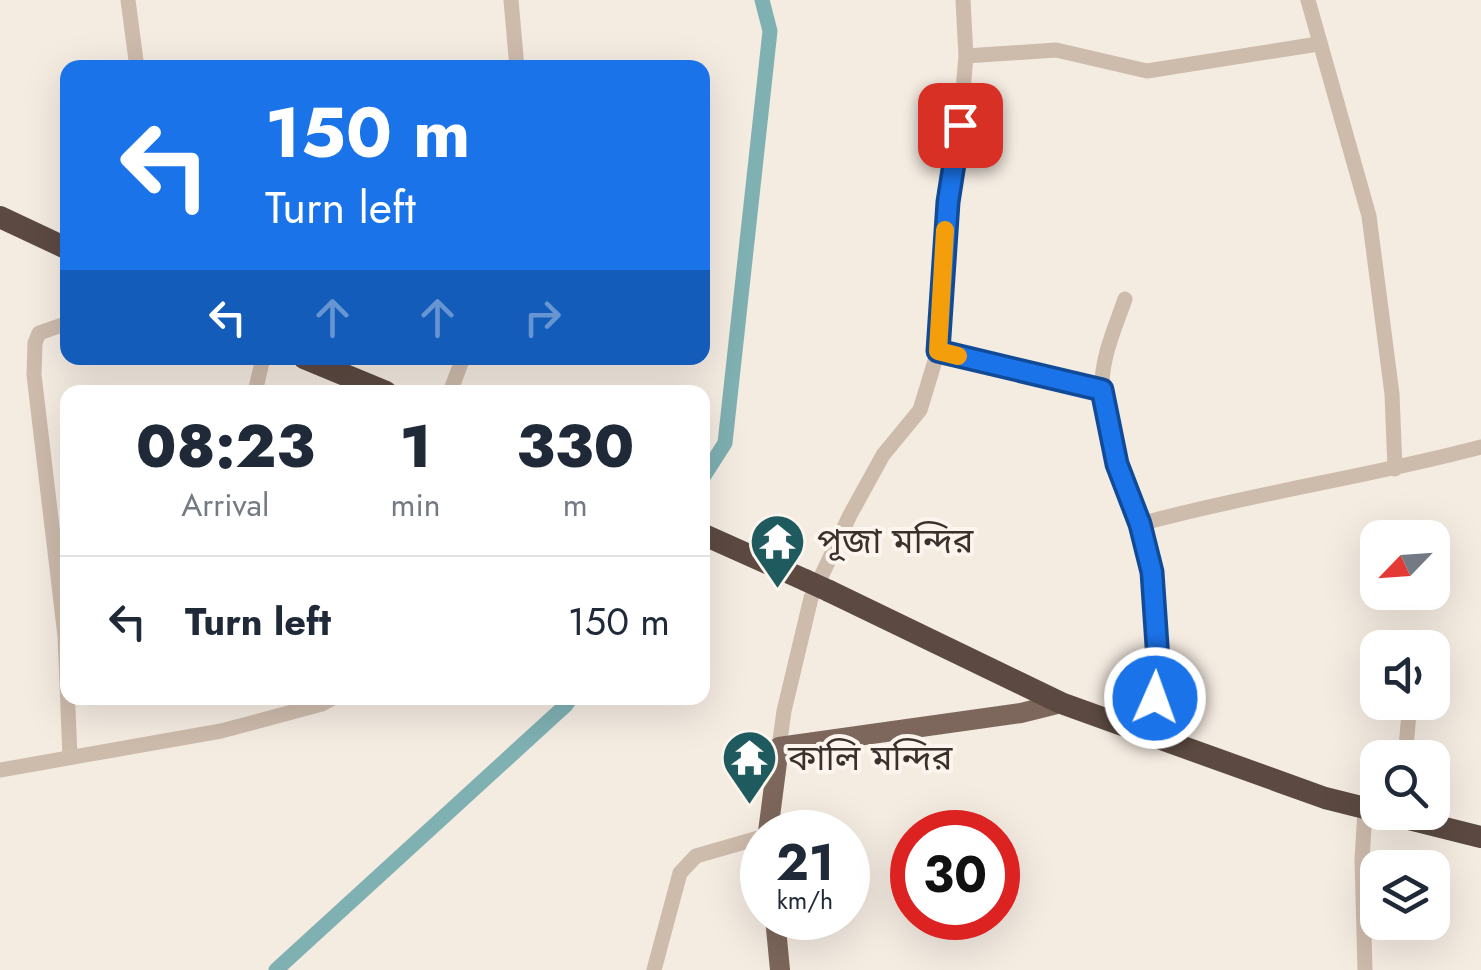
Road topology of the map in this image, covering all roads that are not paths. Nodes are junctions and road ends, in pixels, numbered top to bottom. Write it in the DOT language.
graph roads {
  1 [pos="128,0"];
  2 [pos="511,0"];
  3 [pos="963,0"];
  4 [pos="1308,0"];
  5 [pos="1318,44"];
  6 [pos="966,56"];
  7 [pos="136,60"];
  8 [pos="516,60"];
  9 [pos="0,218"];
  10 [pos="60,245"];
  11 [pos="1124,299"];
  12 [pos="60,326"];
  13 [pos="938,351"];
  14 [pos="321,365"];
  15 [pos="369,385"];
  16 [pos="1102,390"];
  17 [pos="1481,446"];
  18 [pos="1395,470"];
  19 [pos="1140,524"];
  20 [pos="710,538"];
  21 [pos="60,594"];
  22 [pos="1061,703"];
  23 [pos="68,705"];
  24 [pos="318,705"];
  25 [pos="1152,736"];
  26 [pos="780,747"];
  27 [pos="70,758"];
  28 [pos="0,770"];
  29 [pos="1360,808"];
  30 [pos="769,810"];
  31 [pos="1450,829"];
  32 [pos="1364,830"];
  33 [pos="1481,837"];
  34 [pos="740,843"];
  35 [pos="777,940"];
  36 [pos="654,970"];
  37 [pos="780,970"];
  38 [pos="1364,970"];
  1 -- 7 [label="street"];
  2 -- 8 [label="street"];
  3 -- 6 [label="street"];
  4 -- 5 [label="street"];
  5 -- 6 [label="street"];
  5 -- 18 [label="street"];
  6 -- 13 [label="street"];
  9 -- 10 [label="highway"];
  11 -- 16 [label="street"];
  12 -- 21 [label="street"];
  13 -- 16 [label="street"];
  13 -- 26 [label="street"];
  14 -- 15 [label="highway"];
  16 -- 19 [label="street"];
  17 -- 18 [label="street"];
  18 -- 19 [label="street"];
  19 -- 25 [label="street"];
  20 -- 22 [label="highway, bridge"];
  22 -- 25 [label="highway"];
  22 -- 26 [label="main road"];
  23 -- 27 [label="street"];
  24 -- 27 [label="street"];
  25 -- 29 [label="highway"];
  26 -- 30 [label="main road"];
  27 -- 28 [label="street"];
  31 -- 33 [label="highway"];
  32 -- 38 [label="street"];
  34 -- 36 [label="street"];
  35 -- 37 [label="main road"];
}
